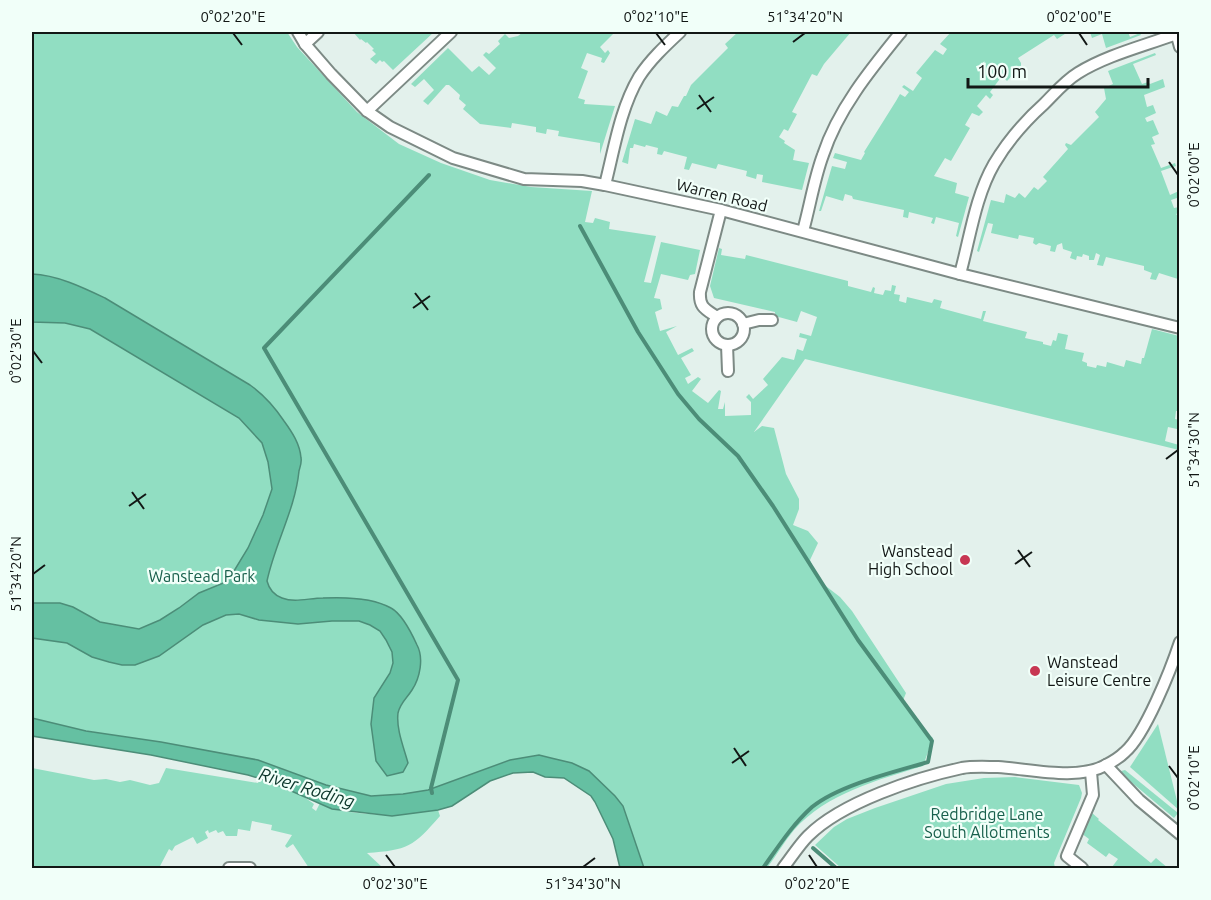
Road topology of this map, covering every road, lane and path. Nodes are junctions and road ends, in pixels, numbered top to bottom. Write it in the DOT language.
graph roads {
  1 [pos="298,32"];
  2 [pos="318,32"];
  3 [pos="451,32"];
  4 [pos="680,32"];
  5 [pos="901,32"];
  6 [pos="1176,33"];
  7 [pos="306,44"];
  8 [pos="1179,47"];
  9 [pos="368,111"];
  10 [pos="605,184"];
  11 [pos="721,210"];
  12 [pos="803,231"];
  13 [pos="960,274"];
  14 [pos="717,317"];
  15 [pos="772,320"];
  16 [pos="743,324"];
  17 [pos="1179,328"];
  18 [pos="727,345"];
  19 [pos="728,371"];
  20 [pos="1179,642"];
  21 [pos="1106,765"];
  22 [pos="1091,772"];
  23 [pos="1179,834"];
  24 [pos="229,868"];
  25 [pos="250,868"];
  26 [pos="783,868"];
  27 [pos="1082,868"];
  1 -- 7 [label="street, Warren Road"];
  2 -- 7 [label="street"];
  3 -- 9 [label="street"];
  4 -- 10 [label="street"];
  5 -- 12 [label="street"];
  6 -- 8 [label="street"];
  6 -- 13 [label="street"];
  7 -- 9 [label="street, Warren Road"];
  9 -- 10 [label="street, Warren Road"];
  10 -- 11 [label="street, Warren Road"];
  11 -- 12 [label="street, Warren Road"];
  11 -- 14 [label="street"];
  12 -- 13 [label="street, Warren Road"];
  13 -- 17 [label="street, Warren Road"];
  14 -- 16 [label="street"];
  14 -- 18 [label="street"];
  15 -- 16 [label="street"];
  16 -- 18 [label="street"];
  18 -- 19 [label="street"];
  20 -- 21 [label="street"];
  21 -- 22 [label="street"];
  21 -- 23 [label="street"];
  22 -- 26 [label="street"];
  22 -- 27 [label="street"];
  24 -- 25 [label="street"];
}
